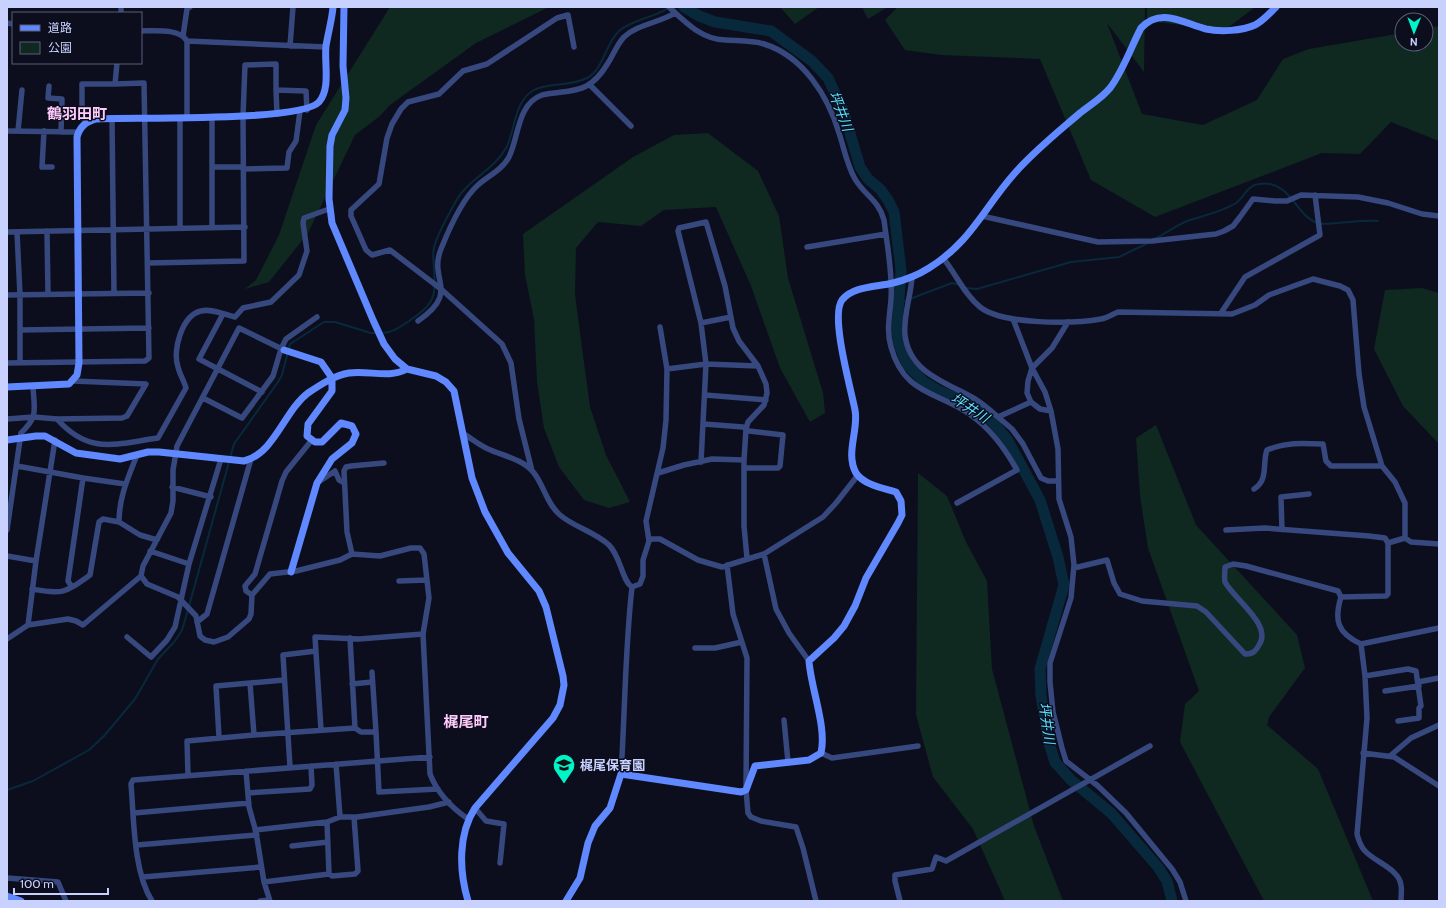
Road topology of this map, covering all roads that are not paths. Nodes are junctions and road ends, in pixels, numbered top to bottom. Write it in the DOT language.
graph roads {
  1 [pos="190,7"];
  2 [pos="293,7"];
  3 [pos="333,7"];
  4 [pos="344,7"];
  5 [pos="1276,7"];
  6 [pos="672,10"];
  7 [pos="142,31"];
  8 [pos="183,36"];
  9 [pos="187,41"];
  10 [pos="290,46"];
  11 [pos="326,47"];
  12 [pos="574,47"];
  13 [pos="117,64"];
  14 [pos="115,84"];
  15 [pos="590,85"];
  16 [pos="49,86"];
  17 [pos="22,90"];
  18 [pos="276,90"];
  19 [pos="304,110"];
  20 [pos="277,114"];
  21 [pos="242,116"];
  22 [pos="212,117"];
  23 [pos="112,118"];
  24 [pos="145,118"];
  25 [pos="184,118"];
  26 [pos="86,123"];
  27 [pos="631,126"];
  28 [pos="7,131"];
  29 [pos="18,131"];
  30 [pos="44,131"];
  31 [pos="61,132"];
  32 [pos="79,132"];
  33 [pos="52,167"];
  34 [pos="212,167"];
  35 [pos="243,168"];
  36 [pos="1315,195"];
  37 [pos="329,209"];
  38 [pos="982,216"];
  39 [pos="1439,216"];
  40 [pos="212,227"];
  41 [pos="245,227"];
  42 [pos="180,228"];
  43 [pos="147,229"];
  44 [pos="78,230"];
  45 [pos="113,230"];
  46 [pos="47,231"];
  47 [pos="7,232"];
  48 [pos="17,232"];
  49 [pos="886,234"];
  50 [pos="807,247"];
  51 [pos="943,258"];
  52 [pos="148,263"];
  53 [pos="910,277"];
  54 [pos="892,283"];
  55 [pos="440,287"];
  56 [pos="78,293"];
  57 [pos="114,293"];
  58 [pos="148,293"];
  59 [pos="20,294"];
  60 [pos="48,294"];
  61 [pos="7,295"];
  62 [pos="1220,313"];
  63 [pos="223,314"];
  64 [pos="317,317"];
  65 [pos="731,317"];
  66 [pos="1013,319"];
  67 [pos="418,321"];
  68 [pos="1068,322"];
  69 [pos="701,323"];
  70 [pos="660,327"];
  71 [pos="149,328"];
  72 [pos="78,329"];
  73 [pos="20,330"];
  74 [pos="285,350"];
  75 [pos="20,363"];
  76 [pos="79,363"];
  77 [pos="7,364"];
  78 [pos="706,364"];
  79 [pos="758,366"];
  80 [pos="1032,368"];
  81 [pos="407,369"];
  82 [pos="667,369"];
  83 [pos="218,370"];
  84 [pos="332,378"];
  85 [pos="73,381"];
  86 [pos="33,386"];
  87 [pos="7,387"];
  88 [pos="262,392"];
  89 [pos="705,395"];
  90 [pos="203,398"];
  91 [pos="766,400"];
  92 [pos="1031,402"];
  93 [pos="1051,411"];
  94 [pos="34,417"];
  95 [pos="998,417"];
  96 [pos="7,419"];
  97 [pos="57,419"];
  98 [pos="704,424"];
  99 [pos="746,429"];
  100 [pos="462,432"];
  101 [pos="20,439"];
  102 [pos="7,440"];
  103 [pos="55,440"];
  104 [pos="311,441"];
  105 [pos="175,454"];
  106 [pos="138,455"];
  107 [pos="221,459"];
  108 [pos="251,459"];
  109 [pos="744,460"];
  110 [pos="701,462"];
  111 [pos="384,463"];
  112 [pos="17,466"];
  113 [pos="1382,466"];
  114 [pos="744,468"];
  115 [pos="532,471"];
  116 [pos="50,472"];
  117 [pos="658,473"];
  118 [pos="858,475"];
  119 [pos="83,478"];
  120 [pos="1057,481"];
  121 [pos="317,483"];
  122 [pos="344,483"];
  123 [pos="125,484"];
  124 [pos="172,488"];
  125 [pos="1254,488"];
  126 [pos="1309,494"];
  127 [pos="211,497"];
  128 [pos="957,503"];
  129 [pos="119,522"];
  130 [pos="7,530"];
  131 [pos="1226,530"];
  132 [pos="1282,530"];
  133 [pos="1406,538"];
  134 [pos="157,540"];
  135 [pos="649,541"];
  136 [pos="1388,543"];
  137 [pos="1439,544"];
  138 [pos="150,551"];
  139 [pos="352,554"];
  140 [pos="764,554"];
  141 [pos="7,556"];
  142 [pos="747,558"];
  143 [pos="36,561"];
  144 [pos="189,564"];
  145 [pos="727,565"];
  146 [pos="1074,568"];
  147 [pos="291,572"];
  148 [pos="141,576"];
  149 [pos="427,580"];
  150 [pos="399,581"];
  151 [pos="72,587"];
  152 [pos="632,587"];
  153 [pos="32,590"];
  154 [pos="252,595"];
  155 [pos="1341,597"];
  156 [pos="181,601"];
  157 [pos="197,622"];
  158 [pos="28,625"];
  159 [pos="1439,628"];
  160 [pos="423,634"];
  161 [pos="127,637"];
  162 [pos="350,638"];
  163 [pos="7,639"];
  164 [pos="742,642"];
  165 [pos="1361,644"];
  166 [pos="695,648"];
  167 [pos="316,651"];
  168 [pos="809,661"];
  169 [pos="372,672"];
  170 [pos="1365,676"];
  171 [pos="1439,678"];
  172 [pos="284,680"];
  173 [pos="372,682"];
  174 [pos="250,683"];
  175 [pos="352,684"];
  176 [pos="1419,684"];
  177 [pos="1385,691"];
  178 [pos="784,720"];
  179 [pos="1398,721"];
  180 [pos="1439,725"];
  181 [pos="355,728"];
  182 [pos="321,730"];
  183 [pos="288,732"];
  184 [pos="376,732"];
  185 [pos="254,735"];
  186 [pos="219,737"];
  187 [pos="918,746"];
  188 [pos="1150,746"];
  189 [pos="821,753"];
  190 [pos="1364,753"];
  191 [pos="1390,756"];
  192 [pos="430,757"];
  193 [pos="376,761"];
  194 [pos="788,762"];
  195 [pos="336,764"];
  196 [pos="311,766"];
  197 [pos="290,767"];
  198 [pos="246,771"];
  199 [pos="621,774"];
  200 [pos="188,775"];
  201 [pos="1087,782"];
  202 [pos="1439,786"];
  203 [pos="438,788"];
  204 [pos="746,790"];
  205 [pos="248,792"];
  206 [pos="448,802"];
  207 [pos="249,803"];
  208 [pos="475,808"];
  209 [pos="134,813"];
  210 [pos="340,817"];
  211 [pos="354,817"];
  212 [pos="468,819"];
  213 [pos="327,822"];
  214 [pos="256,832"];
  215 [pos="328,842"];
  216 [pos="137,845"];
  217 [pos="292,846"];
  218 [pos="500,863"];
  219 [pos="261,867"];
  220 [pos="329,874"];
  221 [pos="142,877"];
  222 [pos="7,878"];
  223 [pos="264,882"];
  224 [pos="11,898"];
  225 [pos="21,901"];
  226 [pos="66,901"];
  227 [pos="152,901"];
  228 [pos="260,901"];
  229 [pos="269,901"];
  230 [pos="468,901"];
  231 [pos="566,901"];
  232 [pos="816,901"];
  233 [pos="900,901"];
  234 [pos="1186,901"];
  235 [pos="1401,901"];
  1 -- 8 [label="street"];
  2 -- 10 [label="street"];
  3 -- 11 [label="street"];
  4 -- 37 [label="street"];
  5 -- 38 [label="street"];
  6 -- 15 [label="street"];
  6 -- 49 [label="street"];
  7 -- 8 [label="street"];
  8 -- 9 [label="street"];
  9 -- 10 [label="street"];
  9 -- 25 [label="street"];
  10 -- 11 [label="street"];
  11 -- 19 [label="street"];
  12 -- 55 [label="street"];
  13 -- 14 [label="street"];
  14 -- 24 [label="street"];
  14 -- 26 [label="street"];
  15 -- 27 [label="street"];
  15 -- 55 [label="street"];
  16 -- 31 [label="street"];
  17 -- 29 [label="street"];
  18 -- 19 [label="street"];
  18 -- 20 [label="street"];
  18 -- 21 [label="street"];
  19 -- 20 [label="street"];
  19 -- 35 [label="street"];
  20 -- 21 [label="street"];
  21 -- 22 [label="street"];
  21 -- 35 [label="street"];
  22 -- 25 [label="street"];
  22 -- 34 [label="street"];
  23 -- 24 [label="street"];
  23 -- 26 [label="street"];
  23 -- 45 [label="street"];
  24 -- 25 [label="street"];
  24 -- 43 [label="street"];
  25 -- 42 [label="street"];
  26 -- 32 [label="street"];
  28 -- 29 [label="street"];
  29 -- 30 [label="street"];
  30 -- 31 [label="street"];
  30 -- 33 [label="street"];
  31 -- 32 [label="street"];
  32 -- 44 [label="street"];
  34 -- 35 [label="street"];
  34 -- 40 [label="street"];
  35 -- 41 [label="street"];
  36 -- 38 [label="street"];
  36 -- 39 [label="street"];
  36 -- 62 [label="street"];
  37 -- 63 [label="street"];
  37 -- 81 [label="street"];
  38 -- 51 [label="street"];
  40 -- 41 [label="street"];
  40 -- 42 [label="street"];
  41 -- 52 [label="street"];
  42 -- 43 [label="street"];
  43 -- 45 [label="street"];
  43 -- 52 [label="street"];
  44 -- 45 [label="street"];
  44 -- 46 [label="street"];
  44 -- 56 [label="street"];
  45 -- 57 [label="street"];
  46 -- 48 [label="street"];
  46 -- 60 [label="street"];
  47 -- 48 [label="street"];
  48 -- 59 [label="street"];
  49 -- 50 [label="street"];
  49 -- 54 [label="street"];
  51 -- 53 [label="street"];
  51 -- 66 [label="street"];
  52 -- 58 [label="street"];
  53 -- 54 [label="street"];
  53 -- 95 [label="street"];
  54 -- 118 [label="street"];
  54 -- 128 [label="street"];
  55 -- 67 [label="street"];
  55 -- 115 [label="street"];
  56 -- 57 [label="street"];
  56 -- 60 [label="street"];
  56 -- 72 [label="street"];
  57 -- 58 [label="street"];
  58 -- 71 [label="street"];
  59 -- 60 [label="street"];
  59 -- 61 [label="street"];
  59 -- 73 [label="street"];
  62 -- 68 [label="street"];
  62 -- 113 [label="street"];
  63 -- 83 [label="street"];
  63 -- 97 [label="street"];
  64 -- 74 [label="street"];
  65 -- 69 [label="street"];
  65 -- 69 [label="street"];
  65 -- 79 [label="street"];
  66 -- 68 [label="street"];
  66 -- 80 [label="street"];
  68 -- 80 [label="street"];
  69 -- 78 [label="street"];
  70 -- 82 [label="street"];
  71 -- 72 [label="street"];
  71 -- 76 [label="street"];
  72 -- 73 [label="street"];
  72 -- 76 [label="street"];
  73 -- 75 [label="street"];
  74 -- 83 [label="street"];
  74 -- 84 [label="street"];
  74 -- 88 [label="street"];
  75 -- 76 [label="street"];
  75 -- 77 [label="street"];
  76 -- 85 [label="street"];
  78 -- 79 [label="street"];
  78 -- 82 [label="street"];
  78 -- 89 [label="street"];
  79 -- 91 [label="street"];
  80 -- 92 [label="street"];
  80 -- 93 [label="street"];
  81 -- 84 [label="street"];
  81 -- 100 [label="street"];
  82 -- 117 [label="street"];
  83 -- 88 [label="street"];
  83 -- 90 [label="street"];
  84 -- 104 [label="street"];
  84 -- 108 [label="street"];
  85 -- 86 [label="street"];
  85 -- 97 [label="street"];
  86 -- 87 [label="street"];
  86 -- 94 [label="street"];
  88 -- 90 [label="street"];
  89 -- 91 [label="street"];
  89 -- 98 [label="street"];
  90 -- 105 [label="street"];
  91 -- 99 [label="street"];
  92 -- 93 [label="street"];
  92 -- 95 [label="street"];
  93 -- 120 [label="street"];
  94 -- 96 [label="street"];
  94 -- 97 [label="street"];
  94 -- 101 [label="street"];
  95 -- 120 [label="street"];
  98 -- 99 [label="street"];
  98 -- 110 [label="street"];
  99 -- 109 [label="street"];
  99 -- 114 [label="street"];
  100 -- 115 [label="street"];
  100 -- 208 [label="street"];
  101 -- 102 [label="street"];
  101 -- 103 [label="street"];
  101 -- 112 [label="street"];
  103 -- 106 [label="street"];
  103 -- 116 [label="street"];
  104 -- 121 [label="street"];
  104 -- 154 [label="street"];
  105 -- 106 [label="street"];
  105 -- 107 [label="street"];
  105 -- 124 [label="street"];
  106 -- 123 [label="street"];
  107 -- 108 [label="street"];
  107 -- 127 [label="street"];
  108 -- 157 [label="street"];
  109 -- 110 [label="street"];
  109 -- 114 [label="street"];
  110 -- 117 [label="street"];
  111 -- 122 [label="street"];
  112 -- 116 [label="street"];
  112 -- 130 [label="street"];
  113 -- 125 [label="street"];
  113 -- 133 [label="street"];
  114 -- 142 [label="street"];
  115 -- 152 [label="street"];
  116 -- 119 [label="street"];
  116 -- 143 [label="street"];
  117 -- 135 [label="street"];
  118 -- 140 [label="street"];
  118 -- 168 [label="street"];
  119 -- 123 [label="street"];
  119 -- 151 [label="street"];
  120 -- 146 [label="street"];
  121 -- 122 [label="street"];
  121 -- 147 [label="street"];
  122 -- 139 [label="street"];
  123 -- 129 [label="street"];
  124 -- 127 [label="street"];
  124 -- 134 [label="street"];
  126 -- 132 [label="street"];
  127 -- 144 [label="street"];
  129 -- 134 [label="street"];
  129 -- 151 [label="street"];
  131 -- 132 [label="street"];
  132 -- 136 [label="street"];
  133 -- 136 [label="street"];
  133 -- 137 [label="street"];
  134 -- 138 [label="street"];
  135 -- 145 [label="street"];
  135 -- 152 [label="street"];
  136 -- 155 [label="street"];
  138 -- 144 [label="street"];
  138 -- 148 [label="street"];
  139 -- 147 [label="street"];
  139 -- 149 [label="street"];
  140 -- 142 [label="street"];
  140 -- 168 [label="street"];
  141 -- 143 [label="street"];
  142 -- 145 [label="street"];
  143 -- 153 [label="street"];
  144 -- 156 [label="street"];
  145 -- 164 [label="street"];
  146 -- 155 [label="street"];
  146 -- 201 [label="street"];
  147 -- 154 [label="street"];
  148 -- 156 [label="street"];
  148 -- 158 [label="street"];
  149 -- 150 [label="street"];
  149 -- 160 [label="street"];
  151 -- 153 [label="street"];
  152 -- 199 [label="street"];
  153 -- 158 [label="street"];
  154 -- 157 [label="street"];
  155 -- 165 [label="street"];
  156 -- 157 [label="street"];
  156 -- 161 [label="street"];
  158 -- 163 [label="street"];
  159 -- 165 [label="street"];
  160 -- 162 [label="street"];
  160 -- 192 [label="street"];
  162 -- 167 [label="street"];
  162 -- 175 [label="street"];
  164 -- 166 [label="street"];
  164 -- 204 [label="street"];
  165 -- 170 [label="street"];
  167 -- 172 [label="street"];
  167 -- 182 [label="street"];
  168 -- 189 [label="street"];
  169 -- 173 [label="street"];
  170 -- 176 [label="street"];
  170 -- 190 [label="street"];
  171 -- 176 [label="street"];
  172 -- 174 [label="street"];
  172 -- 183 [label="street"];
  173 -- 175 [label="street"];
  173 -- 184 [label="street"];
  174 -- 185 [label="street"];
  174 -- 186 [label="street"];
  175 -- 181 [label="street"];
  176 -- 177 [label="street"];
  176 -- 179 [label="street"];
  178 -- 194 [label="street"];
  180 -- 191 [label="street"];
  181 -- 182 [label="street"];
  181 -- 184 [label="street"];
  182 -- 183 [label="street"];
  183 -- 185 [label="street"];
  183 -- 197 [label="street"];
  184 -- 193 [label="street"];
  185 -- 186 [label="street"];
  186 -- 200 [label="street"];
  187 -- 189 [label="street"];
  188 -- 201 [label="street"];
  189 -- 194 [label="street"];
  190 -- 191 [label="street"];
  190 -- 235 [label="street"];
  191 -- 202 [label="street"];
  192 -- 193 [label="street"];
  192 -- 203 [label="street"];
  193 -- 195 [label="street"];
  193 -- 203 [label="street"];
  194 -- 204 [label="street"];
  195 -- 196 [label="street"];
  195 -- 210 [label="street"];
  196 -- 197 [label="street"];
  196 -- 205 [label="street"];
  197 -- 198 [label="street"];
  198 -- 200 [label="street"];
  198 -- 205 [label="street"];
  199 -- 204 [label="street"];
  199 -- 231 [label="street"];
  200 -- 209 [label="street"];
  201 -- 233 [label="street"];
  201 -- 234 [label="street"];
  203 -- 206 [label="street"];
  204 -- 232 [label="street"];
  205 -- 207 [label="street"];
  206 -- 211 [label="street"];
  206 -- 212 [label="street"];
  207 -- 209 [label="street"];
  207 -- 214 [label="street"];
  208 -- 212 [label="street"];
  208 -- 218 [label="street"];
  209 -- 216 [label="street"];
  210 -- 211 [label="street"];
  210 -- 213 [label="street"];
  211 -- 220 [label="street"];
  212 -- 230 [label="street"];
  213 -- 214 [label="street"];
  213 -- 215 [label="street"];
  214 -- 216 [label="street"];
  214 -- 219 [label="street"];
  215 -- 217 [label="street"];
  215 -- 220 [label="street"];
  216 -- 221 [label="street"];
  219 -- 221 [label="street"];
  219 -- 223 [label="street"];
  220 -- 223 [label="street"];
  221 -- 227 [label="street"];
  222 -- 226 [label="street"];
  223 -- 229 [label="street"];
  224 -- 225 [label="street"];
  228 -- 229 [label="street"];
}
